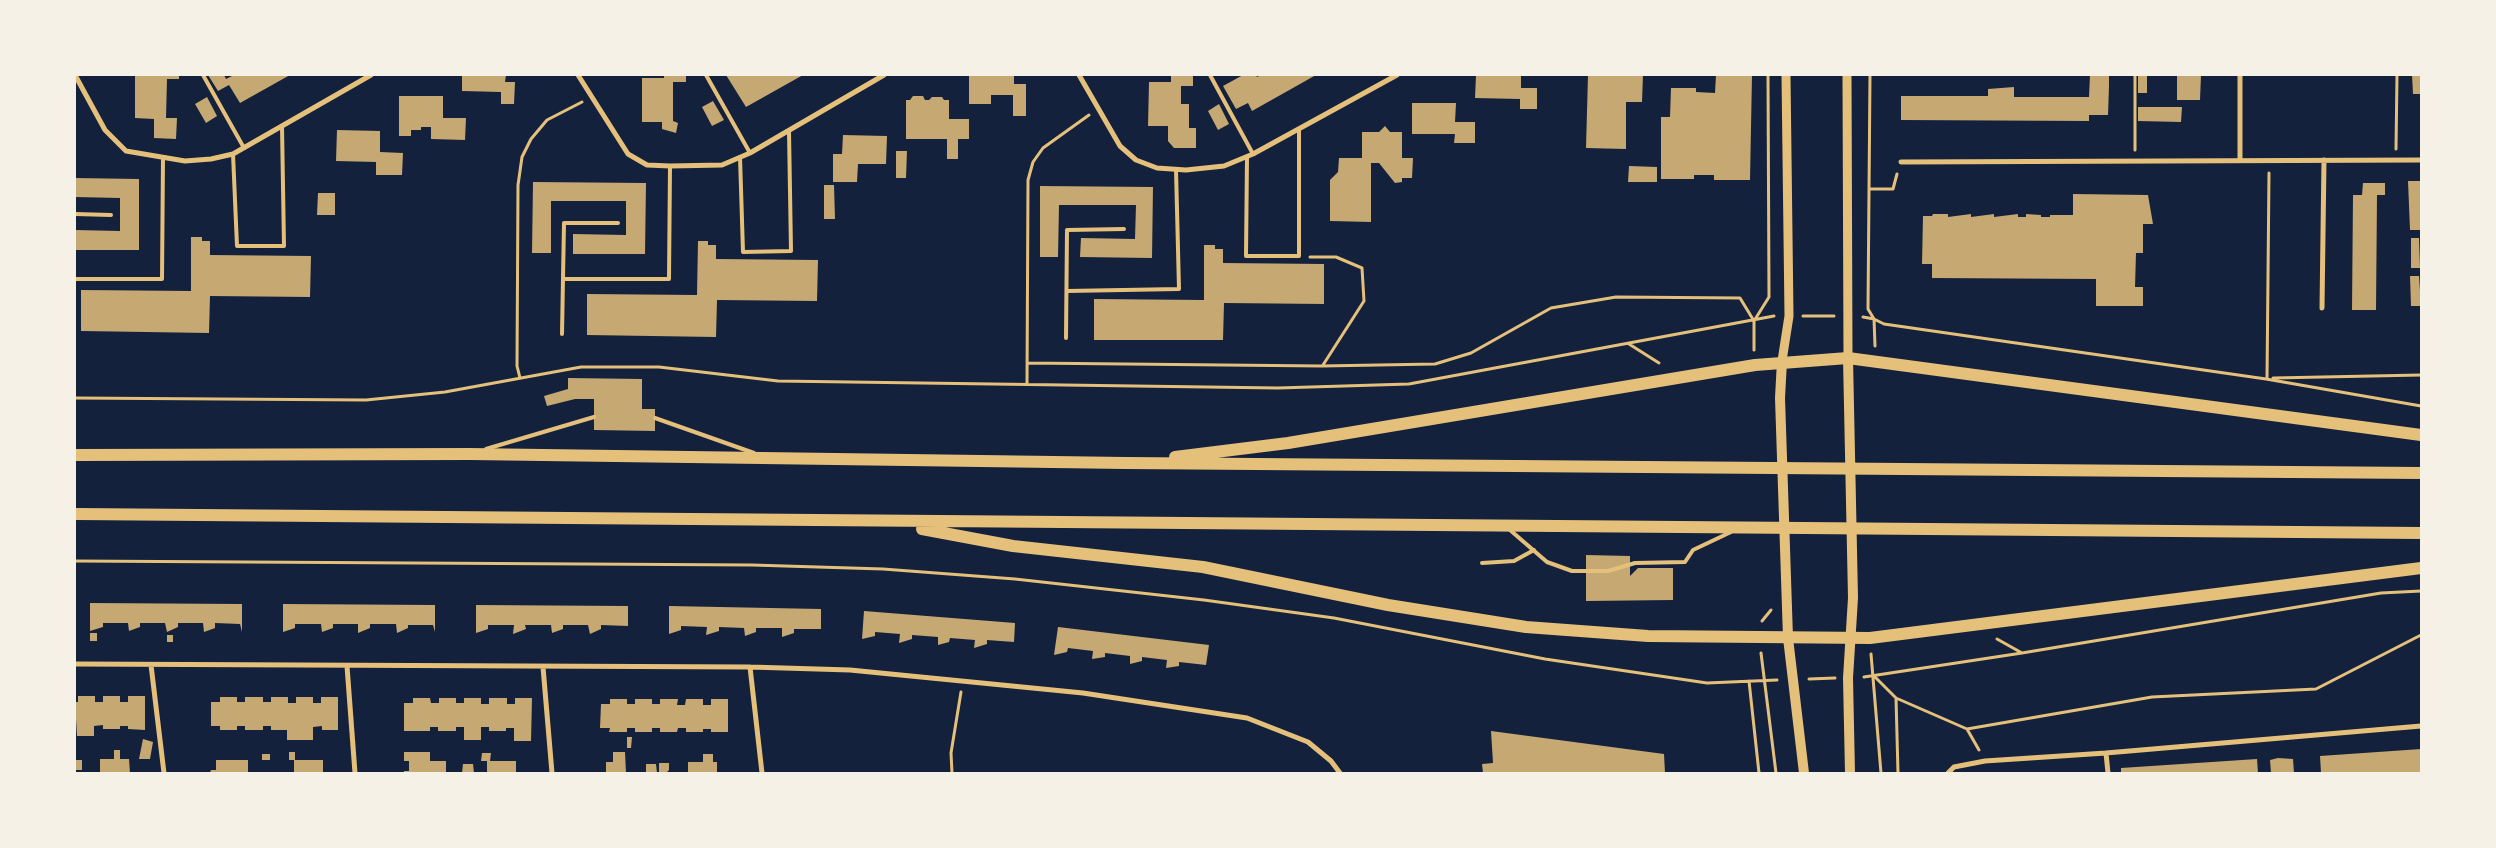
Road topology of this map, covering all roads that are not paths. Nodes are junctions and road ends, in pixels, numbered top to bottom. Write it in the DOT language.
graph roads {
  1 [pos="75,75"];
  2 [pos="203,75"];
  3 [pos="371,75"];
  4 [pos="578,75"];
  5 [pos="706,75"];
  6 [pos="884,75"];
  7 [pos="1079,75"];
  8 [pos="1210,75"];
  9 [pos="1397,75"];
  10 [pos="1786,75"];
  11 [pos="1847,75"];
  12 [pos="2240,75"];
  13 [pos="282,126"];
  14 [pos="1299,129"];
  15 [pos="789,131"];
  16 [pos="244,148"];
  17 [pos="750,153"];
  18 [pos="233,154"];
  19 [pos="1253,154"];
  20 [pos="740,157"];
  21 [pos="1247,157"];
  22 [pos="163,158"];
  23 [pos="2240,160"];
  24 [pos="2324,160"];
  25 [pos="2421,160"];
  26 [pos="1901,162"];
  27 [pos="670,166"];
  28 [pos="1176,170"];
  29 [pos="75,214"];
  30 [pos="111,214"];
  31 [pos="618,223"];
  32 [pos="1124,229"];
  33 [pos="75,279"];
  34 [pos="563,279"];
  35 [pos="1067,291"];
  36 [pos="2322,308"];
  37 [pos="562,334"];
  38 [pos="1066,338"];
  39 [pos="1848,358"];
  40 [pos="1782,361"];
  41 [pos="594,417"];
  42 [pos="655,418"];
  43 [pos="2421,435"];
  44 [pos="470,454"];
  45 [pos="75,455"];
  46 [pos="768,458"];
  47 [pos="1126,463"];
  48 [pos="2421,473"];
  49 [pos="75,514"];
  50 [pos="891,522"];
  51 [pos="1507,527"];
  52 [pos="1743,528"];
  53 [pos="2421,533"];
  54 [pos="1534,550"];
  55 [pos="1482,563"];
  56 [pos="2421,568"];
  57 [pos="1788,638"];
  58 [pos="1851,639"];
  59 [pos="75,664"];
  60 [pos="151,665"];
  61 [pos="347,666"];
  62 [pos="542,667"];
  63 [pos="750,667"];
  64 [pos="2421,726"];
  65 [pos="2106,753"];
  66 [pos="164,773"];
  67 [pos="355,773"];
  68 [pos="552,773"];
  69 [pos="762,773"];
  70 [pos="1340,773"];
  71 [pos="1804,773"];
  72 [pos="1850,773"];
  73 [pos="1948,773"];
  74 [pos="2108,773"];
  1 -- 22 [label="street"];
  2 -- 16 [label="lane"];
  3 -- 13 [label="street"];
  4 -- 27 [label="street"];
  5 -- 17 [label="lane"];
  6 -- 15 [label="street"];
  7 -- 28 [label="street"];
  8 -- 19 [label="lane"];
  9 -- 14 [label="street"];
  10 -- 40 [label="street"];
  11 -- 39 [label="street"];
  12 -- 23 [label="street"];
  13 -- 16 [label="street"];
  13 -- 18 [label="lane"];
  14 -- 19 [label="street"];
  14 -- 21 [label="lane"];
  15 -- 17 [label="street"];
  15 -- 20 [label="lane"];
  16 -- 18 [label="street"];
  17 -- 20 [label="street"];
  18 -- 22 [label="street"];
  19 -- 21 [label="street"];
  20 -- 27 [label="street"];
  21 -- 28 [label="street"];
  22 -- 33 [label="lane"];
  23 -- 24 [label="street"];
  23 -- 26 [label="street"];
  24 -- 25 [label="street"];
  24 -- 36 [label="street"];
  27 -- 34 [label="lane"];
  28 -- 35 [label="lane"];
  29 -- 30 [label="lane"];
  31 -- 34 [label="lane"];
  32 -- 35 [label="lane"];
  34 -- 37 [label="lane"];
  35 -- 38 [label="lane"];
  39 -- 40 [label="main road"];
  39 -- 43 [label="main road"];
  39 -- 58 [label="main road"];
  40 -- 47 [label="main road"];
  40 -- 57 [label="main road"];
  41 -- 44 [label="lane"];
  42 -- 46 [label="lane"];
  44 -- 45 [label="main road"];
  44 -- 46 [label="main road"];
  46 -- 47 [label="main road"];
  47 -- 48 [label="main road"];
  49 -- 50 [label="main road"];
  50 -- 51 [label="main road"];
  50 -- 57 [label="main road"];
  51 -- 52 [label="main road"];
  51 -- 54 [label="lane"];
  52 -- 53 [label="main road"];
  52 -- 54 [label="lane"];
  54 -- 55 [label="lane"];
  56 -- 58 [label="main road"];
  57 -- 58 [label="main road"];
  57 -- 71 [label="main road"];
  58 -- 72 [label="main road"];
  59 -- 60 [label="street"];
  60 -- 61 [label="street"];
  60 -- 66 [label="street"];
  61 -- 62 [label="street"];
  61 -- 67 [label="street"];
  62 -- 63 [label="street"];
  62 -- 68 [label="street"];
  63 -- 69 [label="street"];
  63 -- 70 [label="street"];
  64 -- 65 [label="street"];
  65 -- 73 [label="street"];
  65 -- 74 [label="street"];
}
